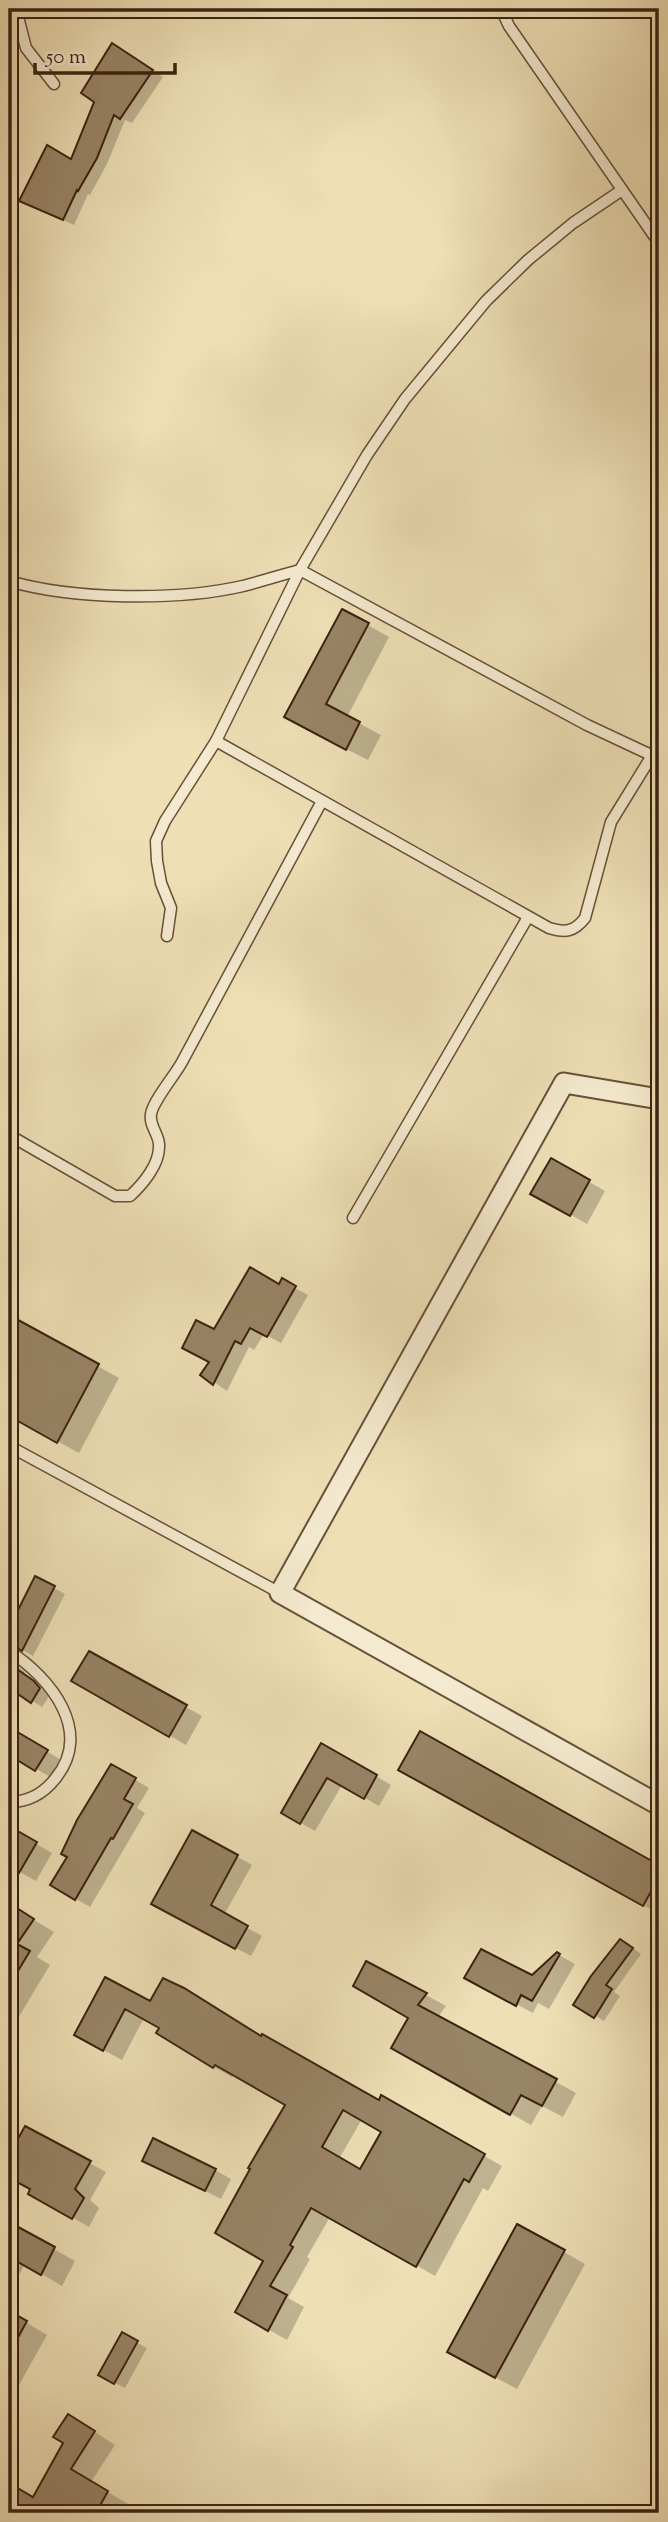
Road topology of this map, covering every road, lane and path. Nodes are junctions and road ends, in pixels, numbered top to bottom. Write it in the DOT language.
graph roads {
  1 [pos="16,9"];
  2 [pos="501,9"];
  3 [pos="54,84"];
  4 [pos="622,190"];
  5 [pos="659,243"];
  6 [pos="300,570"];
  7 [pos="9,581"];
  8 [pos="216,741"];
  9 [pos="659,744"];
  10 [pos="650,755"];
  11 [pos="322,801"];
  12 [pos="528,917"];
  13 [pos="167,936"];
  14 [pos="659,1099"];
  15 [pos="9,1135"];
  16 [pos="353,1218"];
  17 [pos="9,1447"];
  18 [pos="279,1593"];
  19 [pos="9,1651"];
  20 [pos="9,1802"];
  21 [pos="659,1805"];
  1 -- 3 [label="lane"];
  2 -- 4 [label="lane"];
  4 -- 5 [label="lane"];
  4 -- 6 [label="lane"];
  6 -- 7 [label="lane"];
  6 -- 8 [label="lane"];
  6 -- 10 [label="lane"];
  8 -- 11 [label="lane"];
  8 -- 13 [label="lane"];
  9 -- 10 [label="lane"];
  10 -- 12 [label="lane"];
  11 -- 12 [label="lane"];
  11 -- 15 [label="lane"];
  12 -- 16 [label="lane"];
  14 -- 18 [label="street"];
  17 -- 18 [label="lane"];
  18 -- 21 [label="street"];
  19 -- 20 [label="lane"];
}
